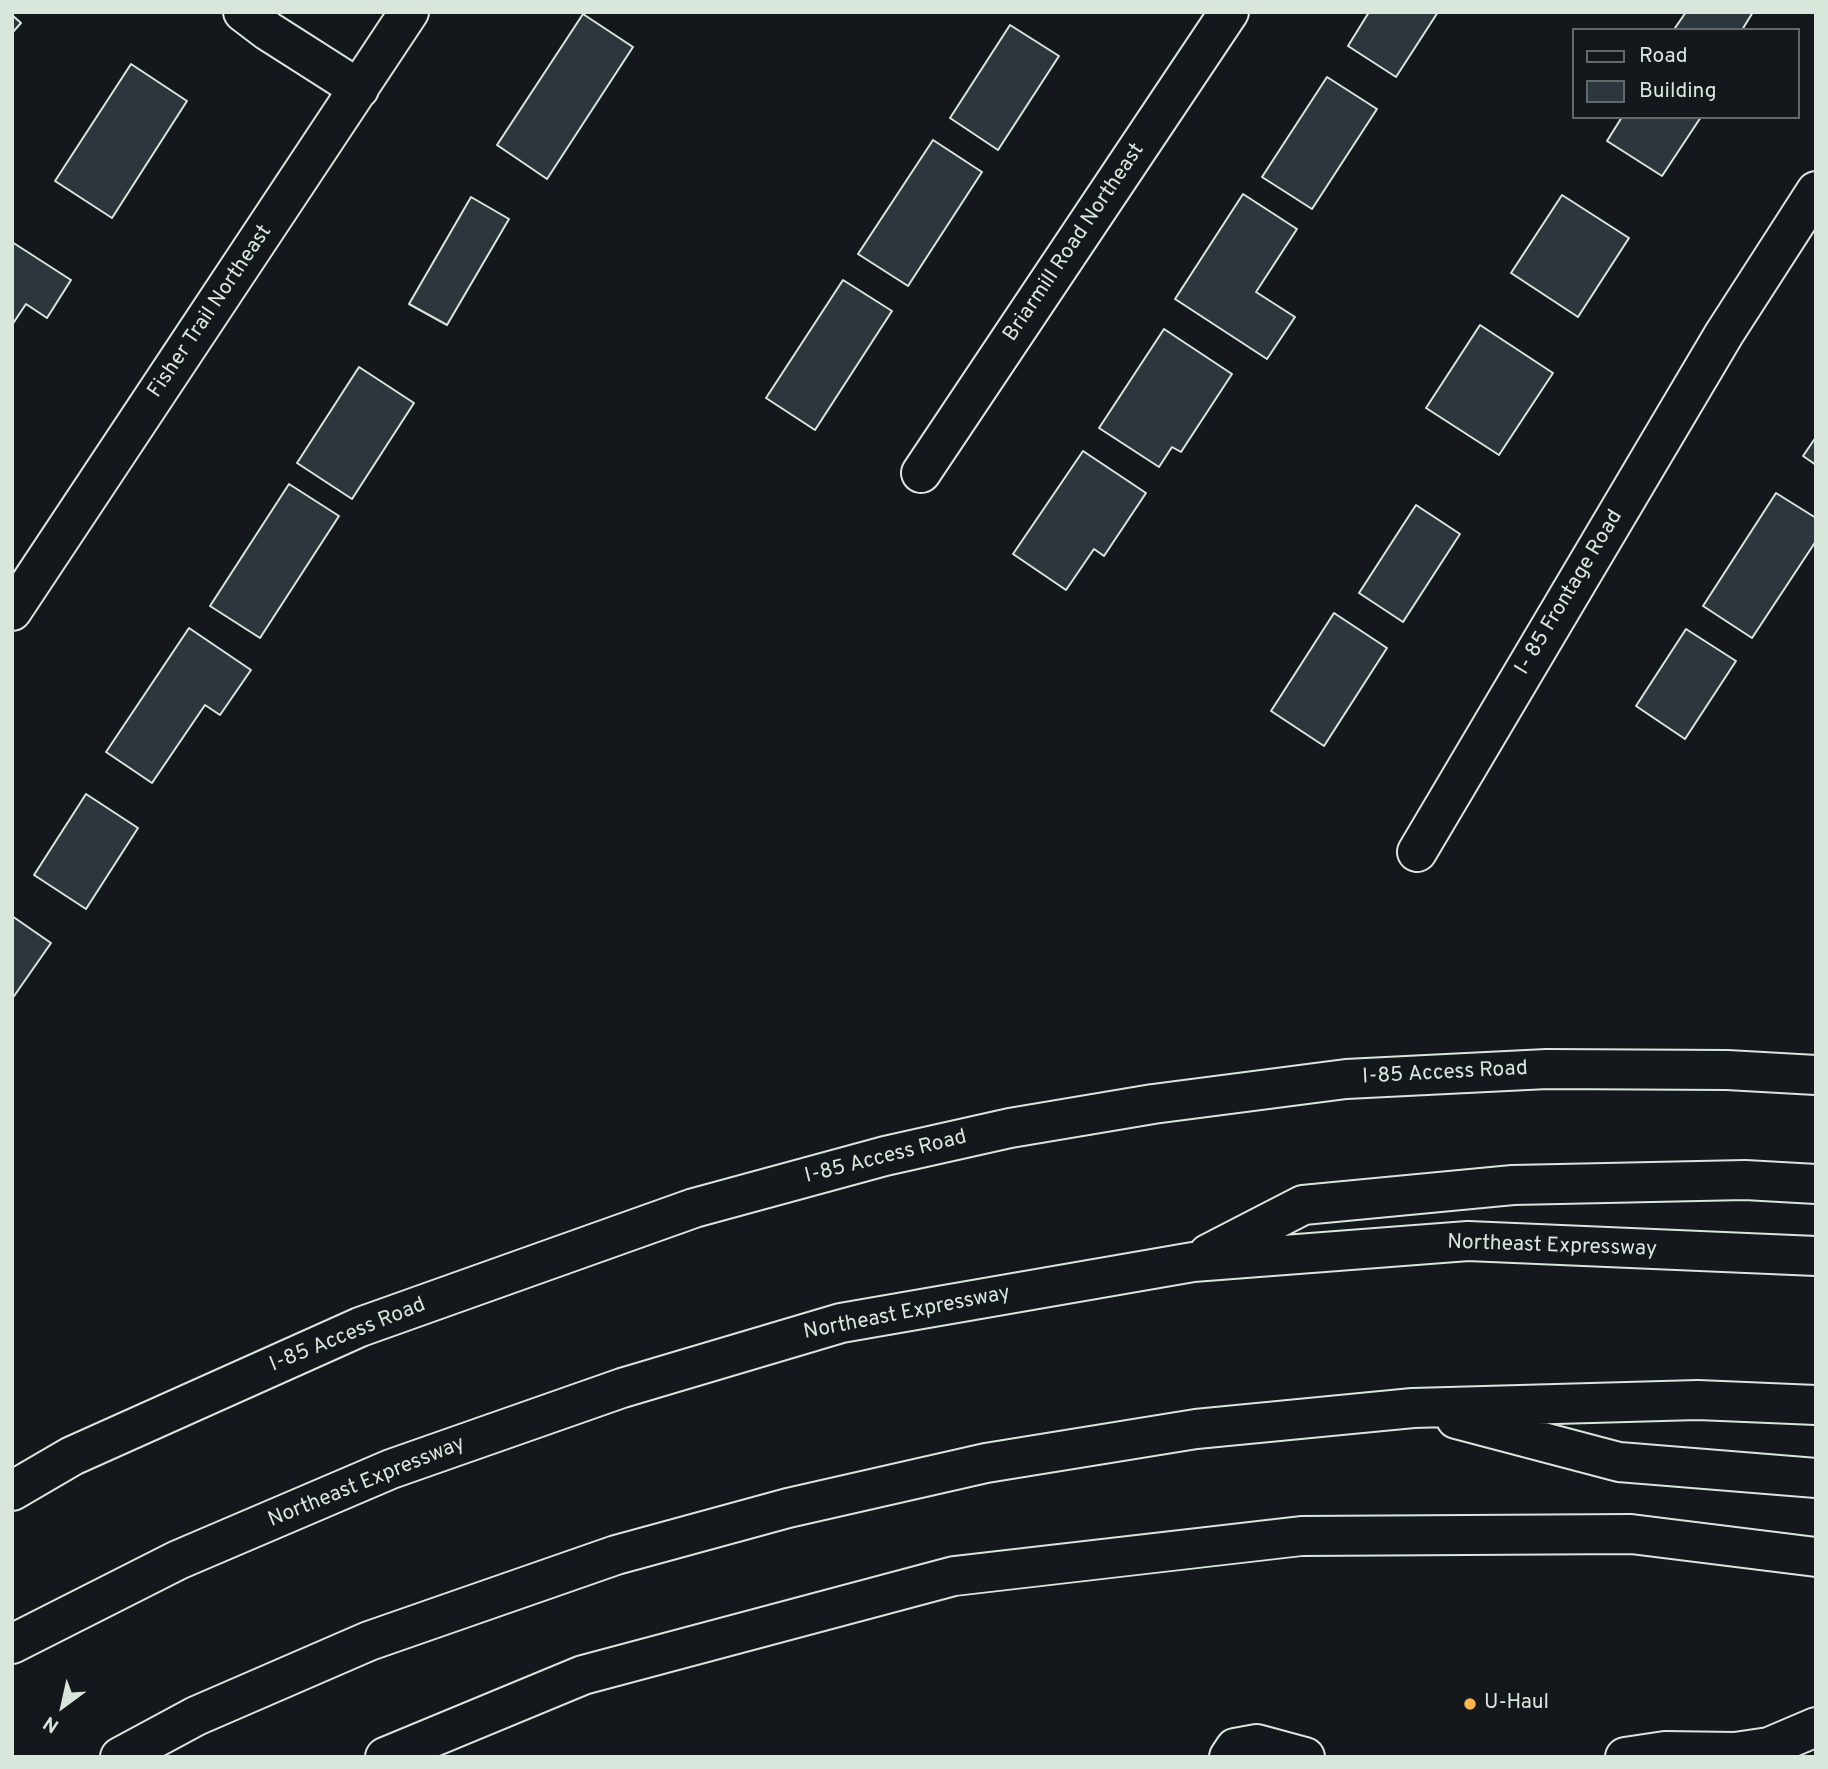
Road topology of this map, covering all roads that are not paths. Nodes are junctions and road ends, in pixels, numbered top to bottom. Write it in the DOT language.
graph roads {
  1 [pos="243,12"];
  2 [pos="409,12"];
  3 [pos="1229,12"];
  4 [pos="359,89"];
  5 [pos="1816,191"];
  6 [pos="921,473"];
  7 [pos="12,611"];
  8 [pos="1417,852"];
  9 [pos="1816,1075"];
  10 [pos="1816,1184"];
  11 [pos="1816,1256"];
  12 [pos="1193,1262"];
  13 [pos="1816,1405"];
  14 [pos="1413,1408"];
  15 [pos="1816,1478"];
  16 [pos="12,1492"];
  17 [pos="1816,1557"];
  18 [pos="12,1644"];
  19 [pos="1816,1727"];
  20 [pos="120,1757"];
  21 [pos="385,1757"];
  22 [pos="1229,1757"];
  23 [pos="1305,1757"];
  24 [pos="1625,1757"];
  1 -- 4 [label="main road"];
  2 -- 4 [label="main road, Fisher Trail Northeast"];
  3 -- 6 [label="main road, Briarmill Road Northeast"];
  4 -- 7 [label="main road, Fisher Trail Northeast"];
  5 -- 8 [label="main road, I- 85 Frontage Road"];
  9 -- 16 [label="main road, I-85 Access Road"];
  10 -- 12 [label="main road"];
  11 -- 12 [label="main road, Northeast Expressway"];
  12 -- 18 [label="main road, Northeast Expressway"];
  13 -- 14 [label="main road"];
  14 -- 15 [label="main road"];
  14 -- 20 [label="main road"];
  17 -- 21 [label="main road"];
  19 -- 24 [label="main road"];
  22 -- 23 [label="main road"];
}
